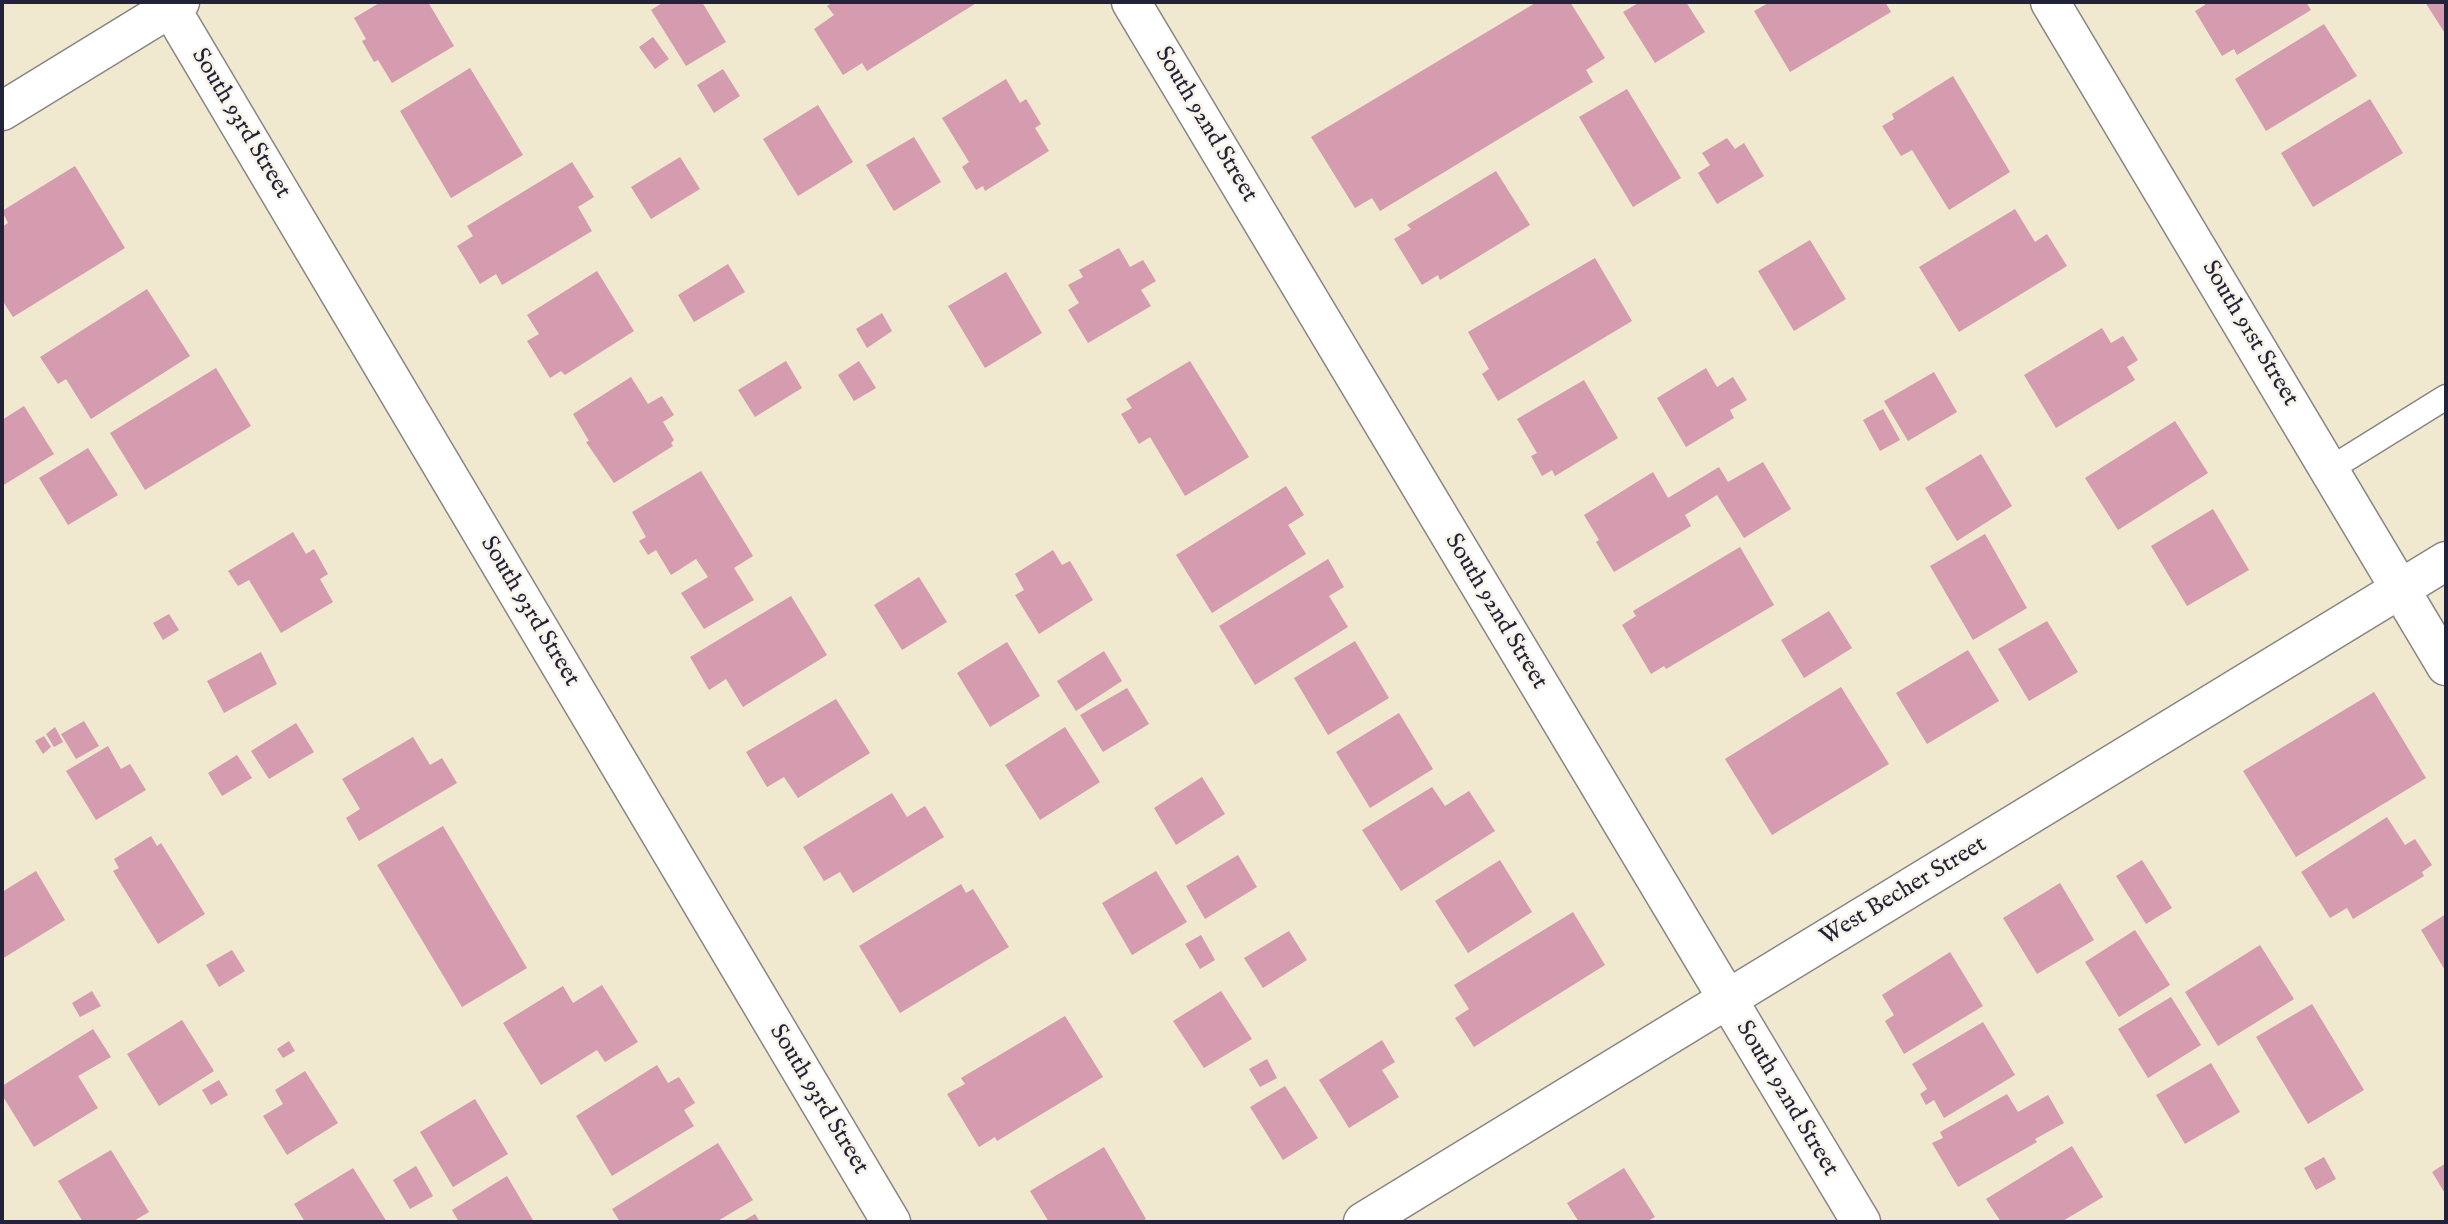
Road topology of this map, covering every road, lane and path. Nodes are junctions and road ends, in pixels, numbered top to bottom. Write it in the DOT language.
graph roads {
  1 [pos="1131,2"];
  2 [pos="2050,2"];
  3 [pos="172,4"];
  4 [pos="2,111"];
  5 [pos="2446,397"];
  6 [pos="2330,469"];
  7 [pos="2446,561"];
  8 [pos="2401,590"];
  9 [pos="2446,666"];
  10 [pos="1726,1000"];
  11 [pos="891,1222"];
  12 [pos="1363,1222"];
  13 [pos="1861,1222"];
  1 -- 10 [label="street, South 92nd Street"];
  2 -- 6 [label="street, South 91st Street"];
  3 -- 4 [label="street"];
  3 -- 11 [label="street, South 93rd Street"];
  5 -- 6 [label="lane"];
  6 -- 8 [label="street, South 91st Street"];
  7 -- 8 [label="street, West Becher Street"];
  8 -- 9 [label="street, South 91st Street"];
  8 -- 10 [label="street, West Becher Street"];
  10 -- 12 [label="street, West Becher Street"];
  10 -- 13 [label="street, South 92nd Street"];
}
